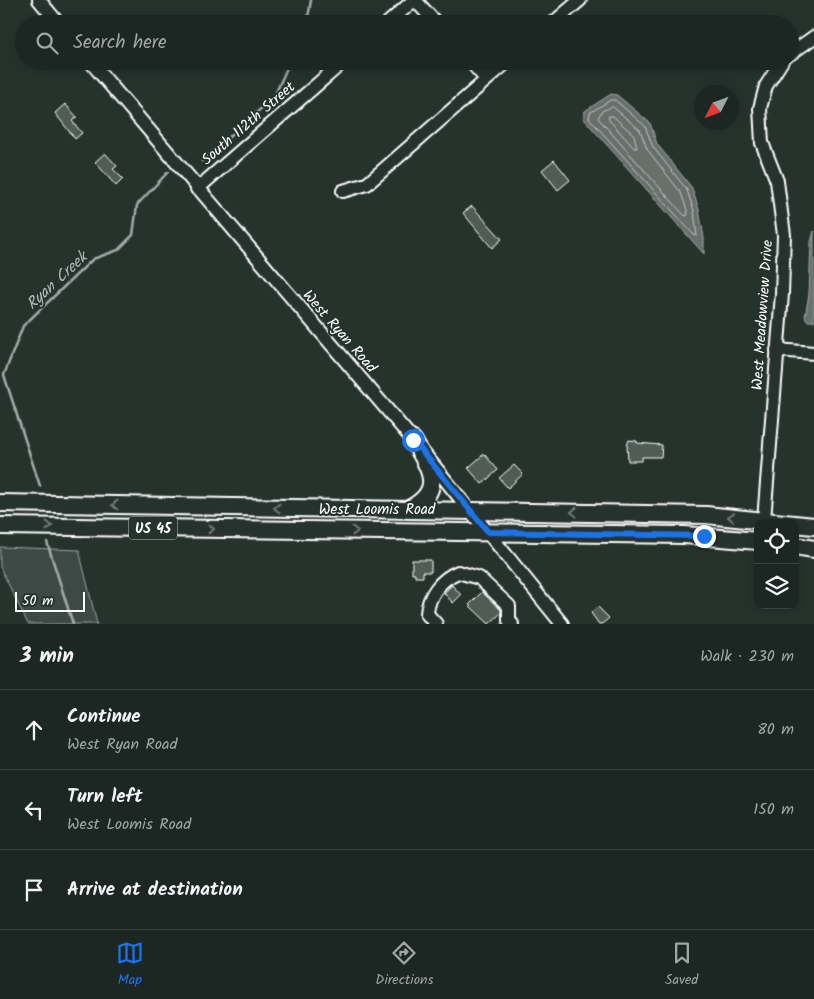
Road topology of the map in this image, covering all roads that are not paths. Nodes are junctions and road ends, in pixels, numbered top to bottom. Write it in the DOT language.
graph roads {
  1 [pos="39,0"];
  2 [pos="415,0"];
  3 [pos="580,0"];
  4 [pos="52,15"];
  5 [pos="398,15"];
  6 [pos="429,15"];
  7 [pos="562,15"];
  8 [pos="814,37"];
  9 [pos="799,48"];
  10 [pos="98,70"];
  11 [pos="334,70"];
  12 [pos="478,70"];
  13 [pos="497,70"];
  14 [pos="776,70"];
  15 [pos="486,79"];
  16 [pos="197,189"];
  17 [pos="343,191"];
  18 [pos="777,350"];
  19 [pos="814,353"];
  20 [pos="413,440"];
  21 [pos="0,504"];
  22 [pos="164,506"];
  23 [pos="409,509"];
  24 [pos="469,509"];
  25 [pos="684,514"];
  26 [pos="754,519"];
  27 [pos="764,519"];
  28 [pos="799,524"];
  29 [pos="0,526"];
  30 [pos="814,526"];
  31 [pos="164,528"];
  32 [pos="488,532"];
  33 [pos="684,535"];
  34 [pos="754,541"];
  35 [pos="799,547"];
  36 [pos="814,549"];
  37 [pos="557,622"];
  38 [pos="509,623"];
  39 [pos="436,624"];
  1 -- 4 [label="street"];
  2 -- 5 [label="street"];
  2 -- 6 [label="street"];
  3 -- 7 [label="street"];
  8 -- 9 [label="street"];
  10 -- 16 [label="street, West Ryan Road"];
  11 -- 16 [label="street, South 112th Street"];
  12 -- 15 [label="street"];
  13 -- 15 [label="street"];
  14 -- 18 [label="street, West Meadowview Drive"];
  15 -- 17 [label="street"];
  16 -- 20 [label="street, West Ryan Road"];
  18 -- 19 [label="street"];
  18 -- 27 [label="street, West Meadowview Drive"];
  20 -- 23 [label="main road"];
  20 -- 24 [label="street, West Ryan Road"];
  22 -- 21 [label="main road, West Loomis Road / US 45, one-way"];
  23 -- 22 [label="main road, West Loomis Road / US 45, one-way"];
  22 -- 31 [label="main road"];
  23 -- 24 [label="main road, West Loomis Road / US 45"];
  25 -- 24 [label="main road, West Loomis Road / US 45, one-way"];
  24 -- 32 [label="street, West Ryan Road"];
  26 -- 25 [label="main road, West Loomis Road / US 45, one-way"];
  25 -- 33 [label="main road"];
  28 -- 30 [label="main road, West Loomis Road / US 45"];
  29 -- 31 [label="main road, West Loomis Road / US 45, one-way"];
  31 -- 32 [label="main road, West Loomis Road / US 45, one-way"];
  32 -- 33 [label="main road, West Loomis Road / US 45"];
  32 -- 37 [label="street, West Ryan Road"];
  33 -- 34 [label="main road, West Loomis Road / US 45"];
  35 -- 36 [label="main road"];
  38 -- 39 [label="street"];
}
